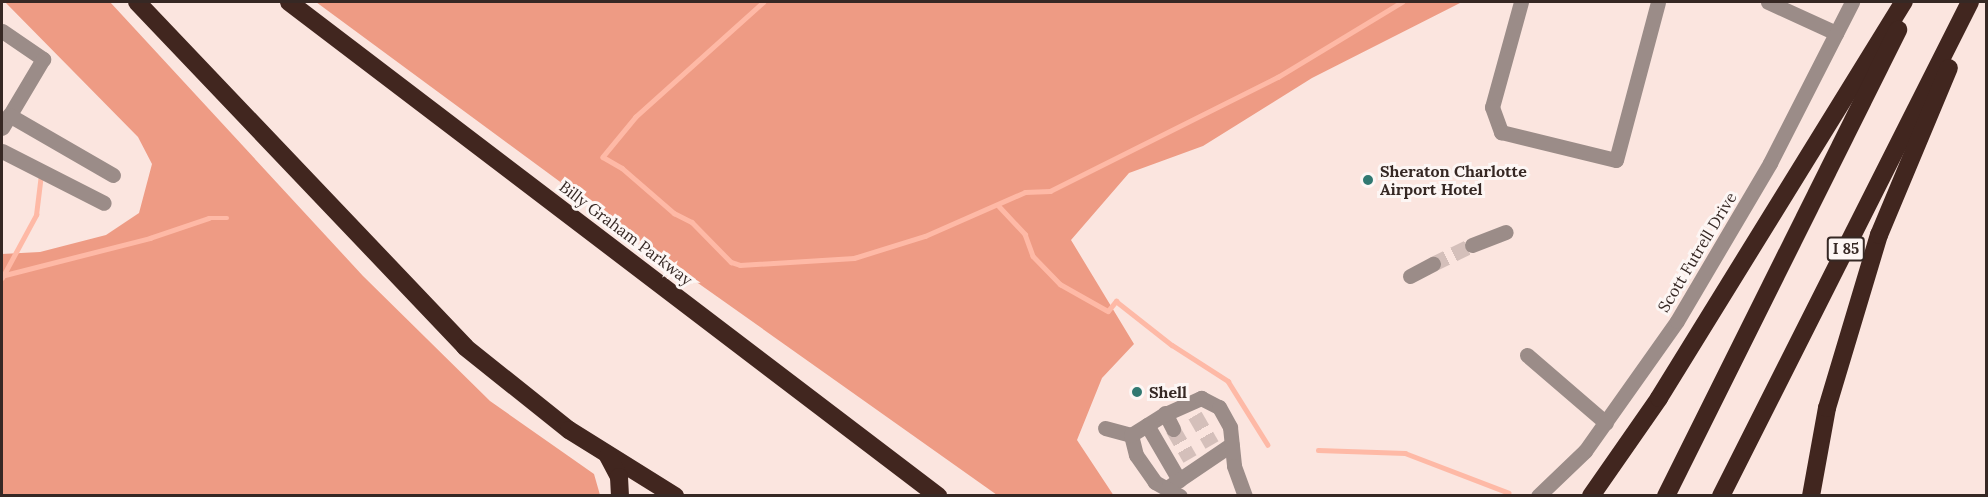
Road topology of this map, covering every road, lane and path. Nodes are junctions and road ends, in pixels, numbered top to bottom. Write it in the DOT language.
graph roads {
  1 [pos="137,2"];
  2 [pos="289,2"];
  3 [pos="1521,2"];
  4 [pos="1658,2"];
  5 [pos="1768,2"];
  6 [pos="1852,2"];
  7 [pos="1904,2"];
  8 [pos="1912,2"];
  9 [pos="1970,2"];
  10 [pos="1977,2"];
  11 [pos="2,31"];
  12 [pos="1836,33"];
  13 [pos="5,122"];
  14 [pos="2,151"];
  15 [pos="113,175"];
  16 [pos="104,203"];
  17 [pos="1506,232"];
  18 [pos="1472,245"];
  19 [pos="1433,264"];
  20 [pos="1410,276"];
  21 [pos="1527,355"];
  22 [pos="1165,413"];
  23 [pos="1606,423"];
  24 [pos="1147,425"];
  25 [pos="1105,428"];
  26 [pos="1173,429"];
  27 [pos="1131,435"];
  28 [pos="1232,444"];
  29 [pos="608,456"];
  30 [pos="1175,488"];
  31 [pos="620,495"];
  32 [pos="675,495"];
  33 [pos="938,495"];
  34 [pos="1245,495"];
  35 [pos="1538,495"];
  36 [pos="1591,495"];
  37 [pos="1666,495"];
  38 [pos="1721,495"];
  39 [pos="1810,495"];
  1 -- 29 [label="highway"];
  2 -- 33 [label="highway, Billy Graham Parkway"];
  3 -- 4 [label="street"];
  5 -- 12 [label="street"];
  6 -- 12 [label="street, Scott Futrell Drive"];
  7 -- 36 [label="highway"];
  8 -- 37 [label="highway"];
  9 -- 38 [label="highway, I 85"];
  10 -- 39 [label="highway"];
  11 -- 13 [label="street"];
  12 -- 23 [label="street, Scott Futrell Drive"];
  13 -- 15 [label="street"];
  14 -- 16 [label="street"];
  17 -- 18 [label="street"];
  19 -- 20 [label="street"];
  21 -- 23 [label="street"];
  22 -- 24 [label="street"];
  22 -- 26 [label="street"];
  22 -- 28 [label="street"];
  23 -- 35 [label="street, Scott Futrell Drive"];
  24 -- 27 [label="street"];
  24 -- 30 [label="street"];
  25 -- 27 [label="street"];
  27 -- 30 [label="street"];
  28 -- 30 [label="street"];
  28 -- 34 [label="street"];
  29 -- 31 [label="highway"];
  29 -- 32 [label="highway"];
}
